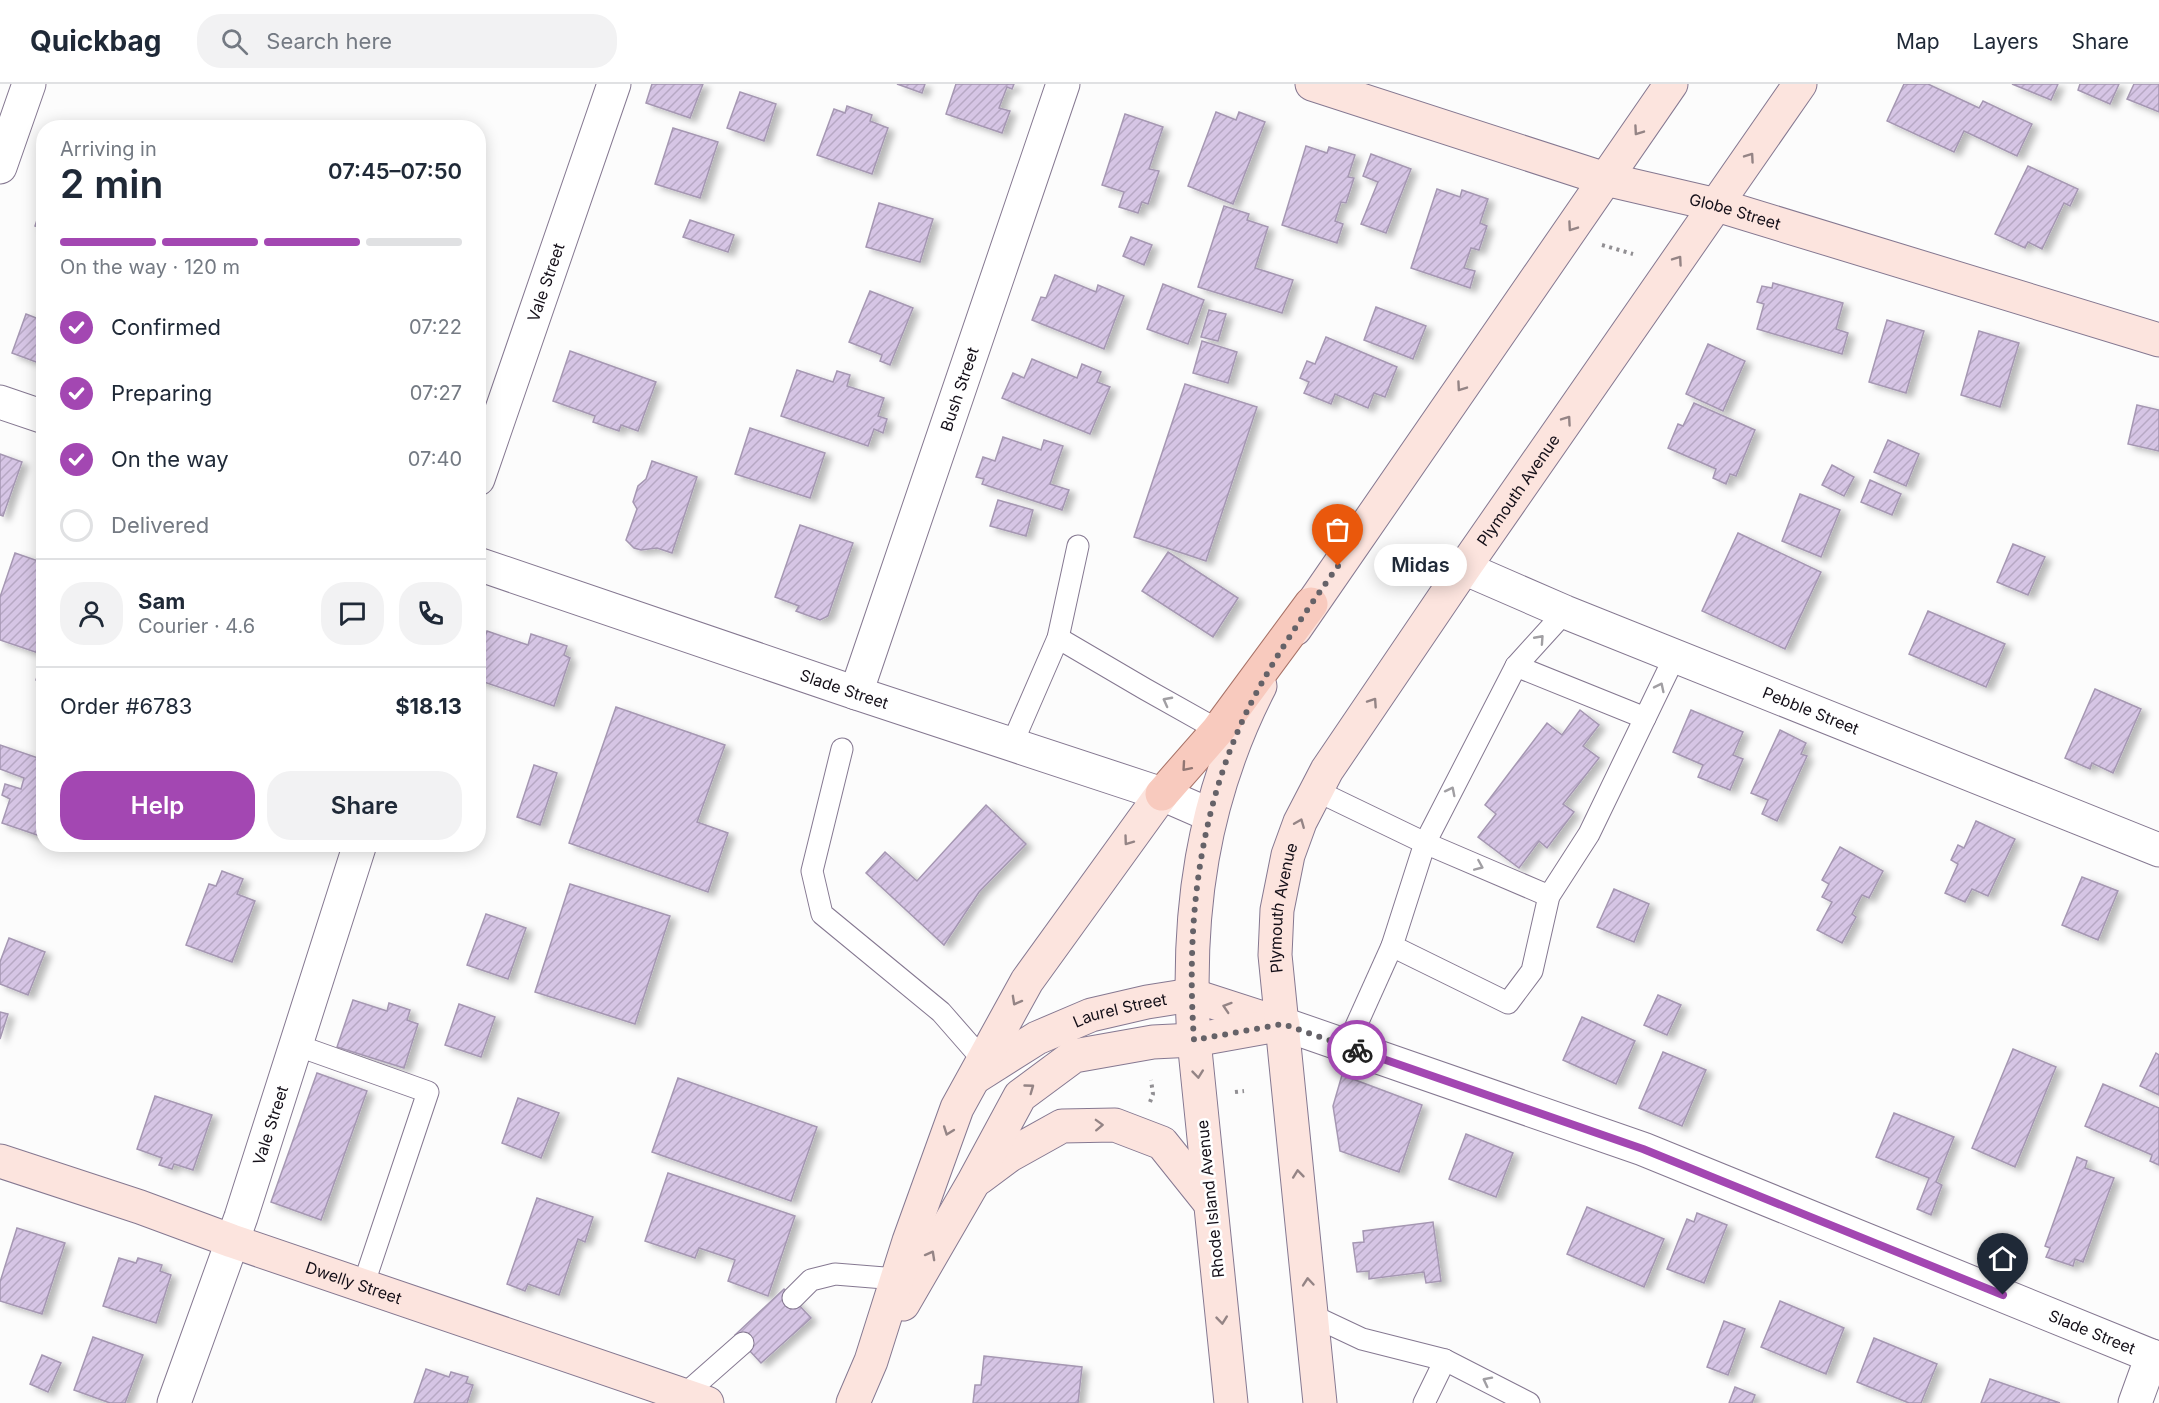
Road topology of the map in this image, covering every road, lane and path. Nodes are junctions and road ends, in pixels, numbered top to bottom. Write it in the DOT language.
graph roads {
  1 [pos="29,84"];
  2 [pos="614,84"];
  3 [pos="1063,84"];
  4 [pos="1312,84"];
  5 [pos="1671,84"];
  6 [pos="1800,84"];
  7 [pos="0,167"];
  8 [pos="1605,179"];
  9 [pos="1717,205"];
  10 [pos="1600,244"];
  11 [pos="1633,254"];
  12 [pos="2159,340"];
  13 [pos="0,402"];
  14 [pos="36,414"];
  15 [pos="486,456"];
  16 [pos="1078,546"];
  17 [pos="486,567"];
  18 [pos="1464,568"];
  19 [pos="1311,604"];
  20 [pos="1565,612"];
  21 [pos="1058,638"];
  22 [pos="1675,656"];
  23 [pos="1516,666"];
  24 [pos="856,693"];
  25 [pos="1645,718"];
  26 [pos="1218,730"];
  27 [pos="1012,744"];
  28 [pos="842,749"];
  29 [pos="1315,790"];
  30 [pos="1162,794"];
  31 [pos="1210,815"];
  32 [pos="1425,843"];
  33 [pos="2159,850"];
  34 [pos="357,852"];
  35 [pos="1549,896"];
  36 [pos="1392,946"];
  37 [pos="1191,995"];
  38 [pos="1283,1024"];
  39 [pos="1194,1040"];
  40 [pos="296,1045"];
  41 [pos="1347,1046"];
  42 [pos="978,1070"];
  43 [pos="1150,1074"];
  44 [pos="1149,1108"];
  45 [pos="0,1161"];
  46 [pos="973,1183"];
  47 [pos="1210,1203"];
  48 [pos="232,1241"];
  49 [pos="897,1279"];
  50 [pos="363,1286"];
  51 [pos="797,1303"];
  52 [pos="1311,1315"];
  53 [pos="747,1348"];
  54 [pos="2156,1357"];
  55 [pos="871,1360"];
  56 [pos="1445,1360"];
  57 [pos="696,1399"];
  58 [pos="174,1403"];
  59 [pos="853,1403"];
  60 [pos="1230,1403"];
  61 [pos="1320,1403"];
  62 [pos="1425,1403"];
  63 [pos="1530,1403"];
  64 [pos="2135,1403"];
  1 -- 7 [label="street"];
  2 -- 15 [label="street, Vale Street"];
  3 -- 24 [label="street, Bush Street"];
  4 -- 8 [label="main road, Globe Street"];
  5 -- 8 [label="main road, one-way"];
  9 -- 6 [label="main road, Plymouth Avenue, one-way"];
  8 -- 9 [label="main road, Globe Street"];
  8 -- 19 [label="main road, one-way"];
  9 -- 12 [label="main road, Globe Street"];
  18 -- 9 [label="main road, Plymouth Avenue, one-way"];
  10 -- 11 [label="path"];
  13 -- 14 [label="street"];
  16 -- 21 [label="lane"];
  17 -- 24 [label="street, Slade Street"];
  18 -- 20 [label="street, Pebble Street"];
  29 -- 18 [label="main road, Plymouth Avenue, one-way"];
  19 -- 26 [label="main road"];
  19 -- 31 [label="main road"];
  20 -- 22 [label="street, Pebble Street"];
  23 -- 20 [label="lane, one-way"];
  26 -- 21 [label="lane, one-way"];
  21 -- 27 [label="lane"];
  25 -- 22 [label="lane, one-way"];
  22 -- 33 [label="street, Pebble Street"];
  23 -- 25 [label="lane"];
  32 -- 23 [label="lane, one-way"];
  24 -- 27 [label="street, Slade Street"];
  25 -- 35 [label="lane"];
  26 -- 30 [label="main road, one-way"];
  27 -- 30 [label="street, Slade Street"];
  28 -- 42 [label="lane"];
  29 -- 32 [label="lane"];
  38 -- 29 [label="main road, Plymouth Avenue, one-way"];
  30 -- 31 [label="street, Slade Street"];
  30 -- 42 [label="main road, one-way"];
  31 -- 37 [label="main road"];
  32 -- 35 [label="lane, one-way"];
  32 -- 36 [label="lane"];
  34 -- 40 [label="street, Vale Street"];
  35 -- 36 [label="lane"];
  36 -- 41 [label="lane"];
  38 -- 37 [label="main road, Laurel Street, one-way"];
  37 -- 39 [label="main road, Rhode Island Avenue"];
  37 -- 42 [label="main road, Laurel Street"];
  38 -- 39 [label="main road, Laurel Street"];
  38 -- 41 [label="street, Slade Street"];
  52 -- 38 [label="main road, one-way"];
  46 -- 39 [label="main road, Laurel Street, one-way"];
  39 -- 47 [label="main road, Rhode Island Avenue, one-way"];
  40 -- 48 [label="street, Vale Street"];
  40 -- 50 [label="lane"];
  41 -- 54 [label="street, Slade Street"];
  42 -- 49 [label="main road, Laurel Street, one-way"];
  43 -- 44 [label="path"];
  45 -- 48 [label="main road, Dwelly Street"];
  46 -- 47 [label="main road, one-way"];
  55 -- 46 [label="main road, Laurel Street, one-way"];
  47 -- 60 [label="main road, Rhode Island Avenue, one-way"];
  48 -- 50 [label="main road, Dwelly Street"];
  48 -- 58 [label="street, Vale Street"];
  49 -- 51 [label="lane"];
  49 -- 55 [label="main road, Laurel Street"];
  50 -- 57 [label="main road, Dwelly Street"];
  52 -- 56 [label="lane"];
  52 -- 61 [label="main road"];
  53 -- 57 [label="lane"];
  54 -- 64 [label="street"];
  55 -- 59 [label="main road, Laurel Street"];
  56 -- 62 [label="lane"];
  63 -- 56 [label="lane, one-way"];
}
